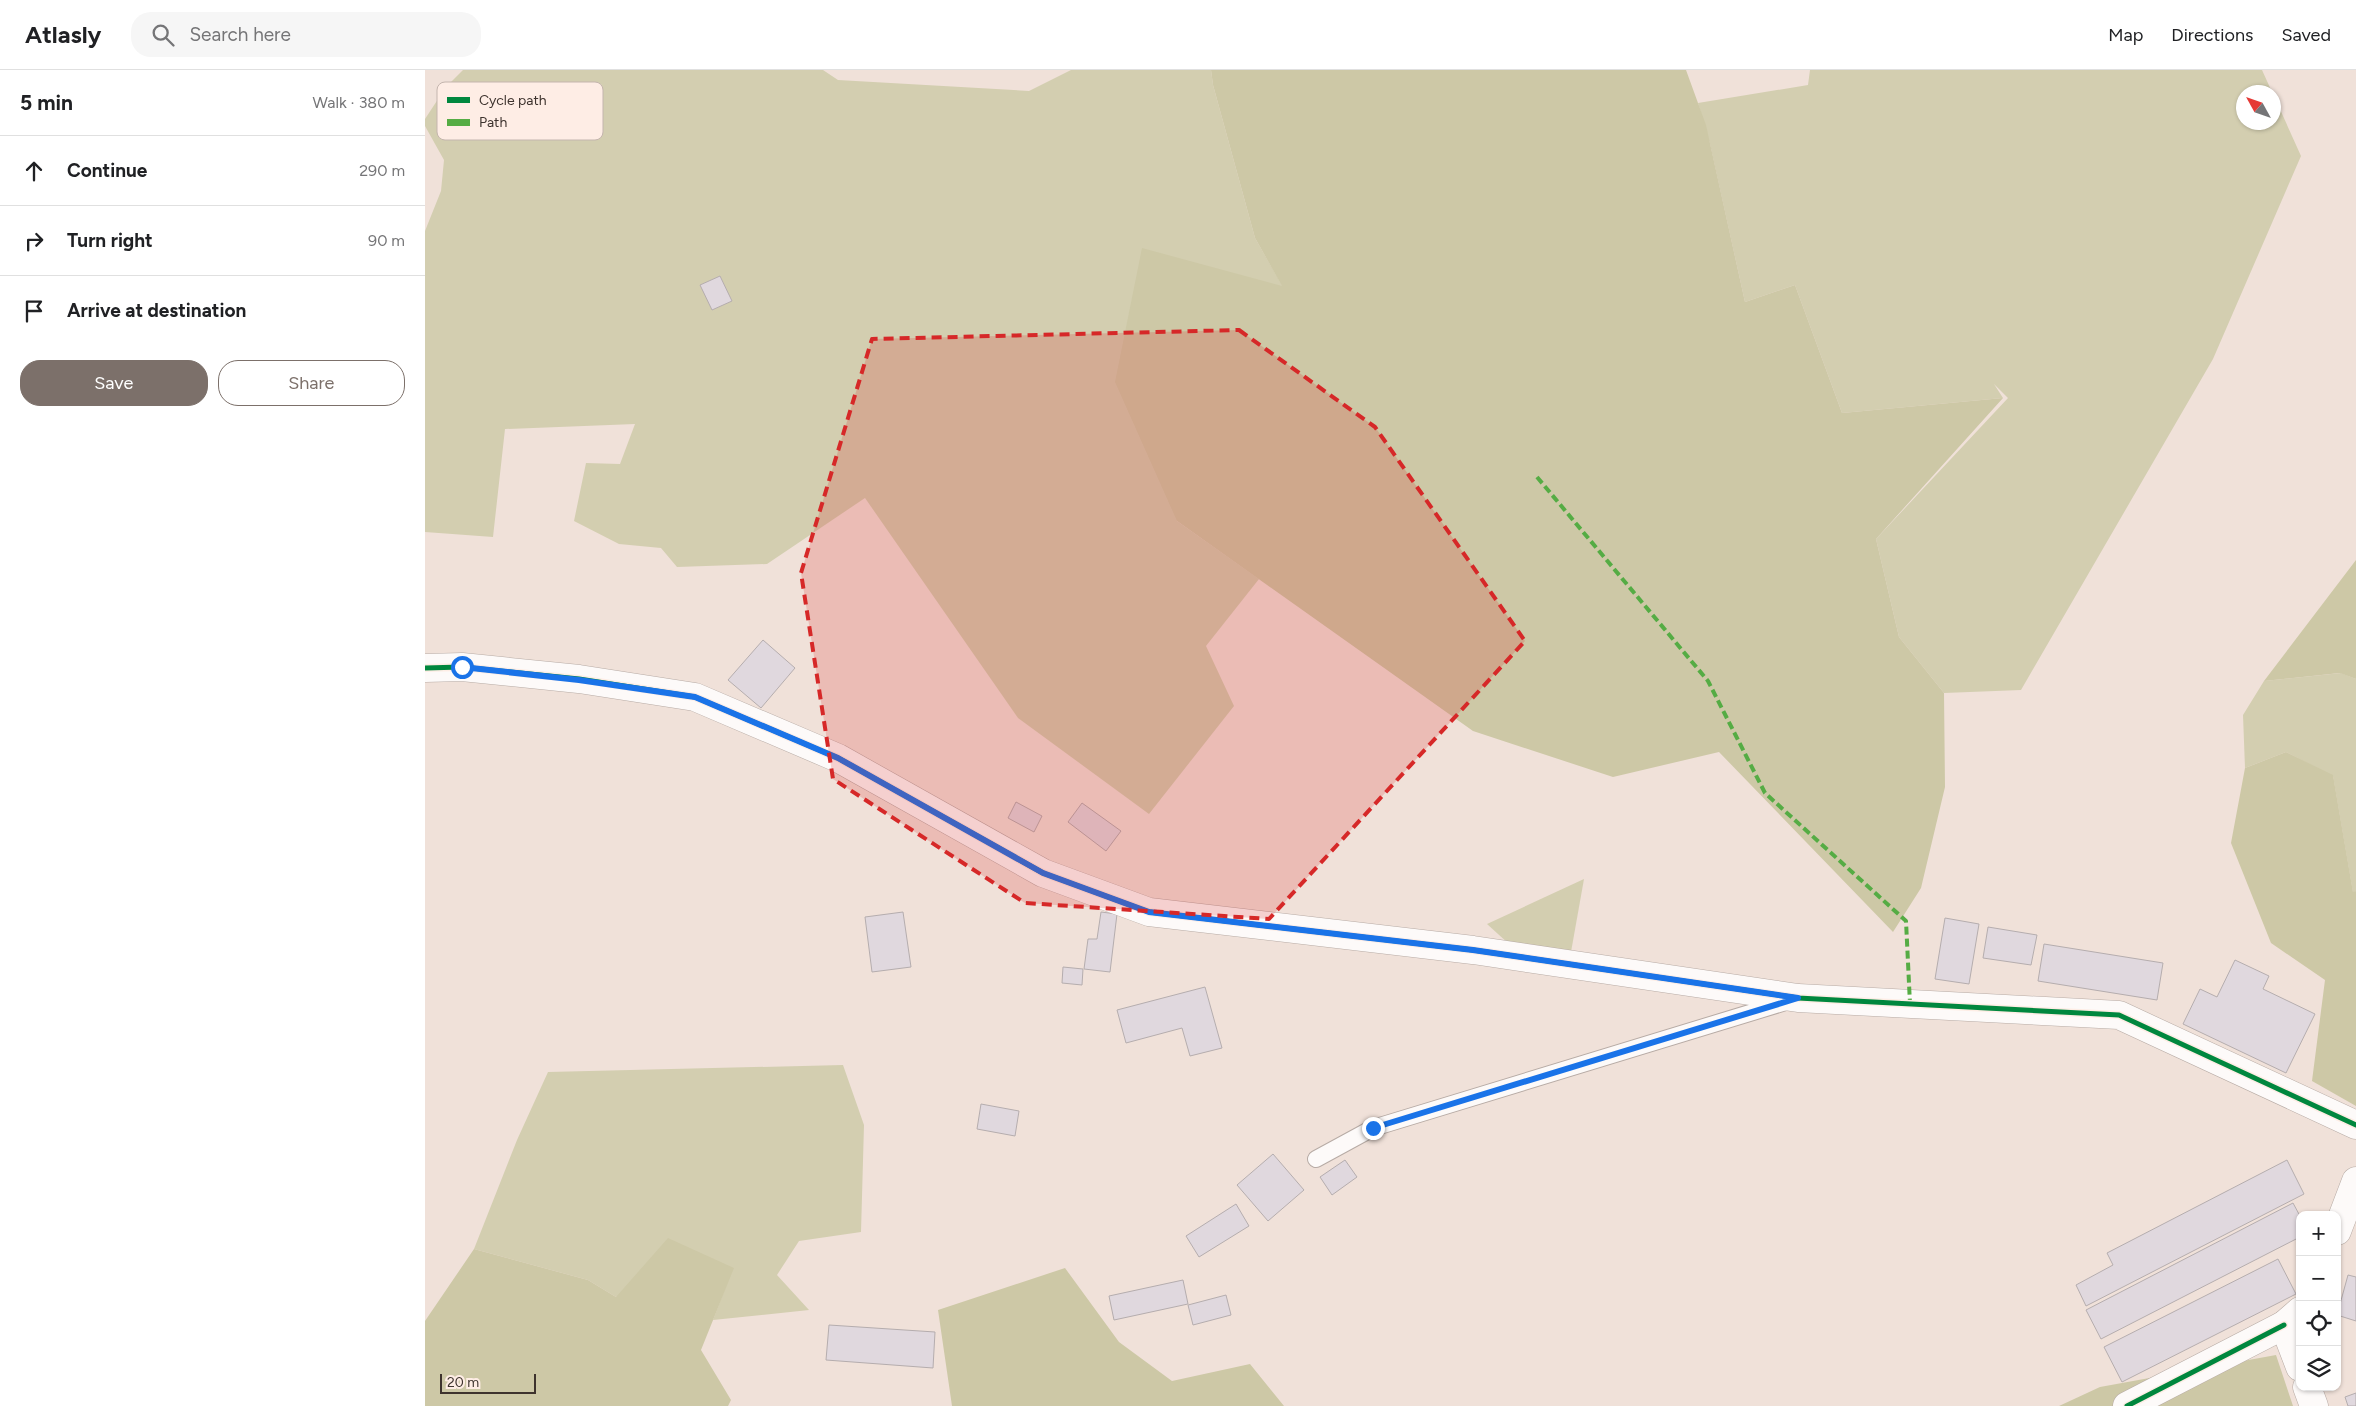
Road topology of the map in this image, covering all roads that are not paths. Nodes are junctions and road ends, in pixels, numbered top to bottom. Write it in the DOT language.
graph roads {
  1 [pos="425,668"];
  2 [pos="1798,998"];
  3 [pos="2356,1125"];
  4 [pos="1316,1159"];
  5 [pos="2356,1181"];
  6 [pos="2341,1220"];
  7 [pos="2292,1318"];
  8 [pos="2297,1346"];
  9 [pos="2308,1391"];
  10 [pos="2127,1406"];
  11 [pos="2314,1406"];
  1 -- 2 [label="street"];
  2 -- 3 [label="street"];
  2 -- 4 [label="lane"];
  5 -- 6 [label="street"];
  7 -- 8 [label="street"];
  7 -- 10 [label="street"];
  9 -- 11 [label="street"];
}
